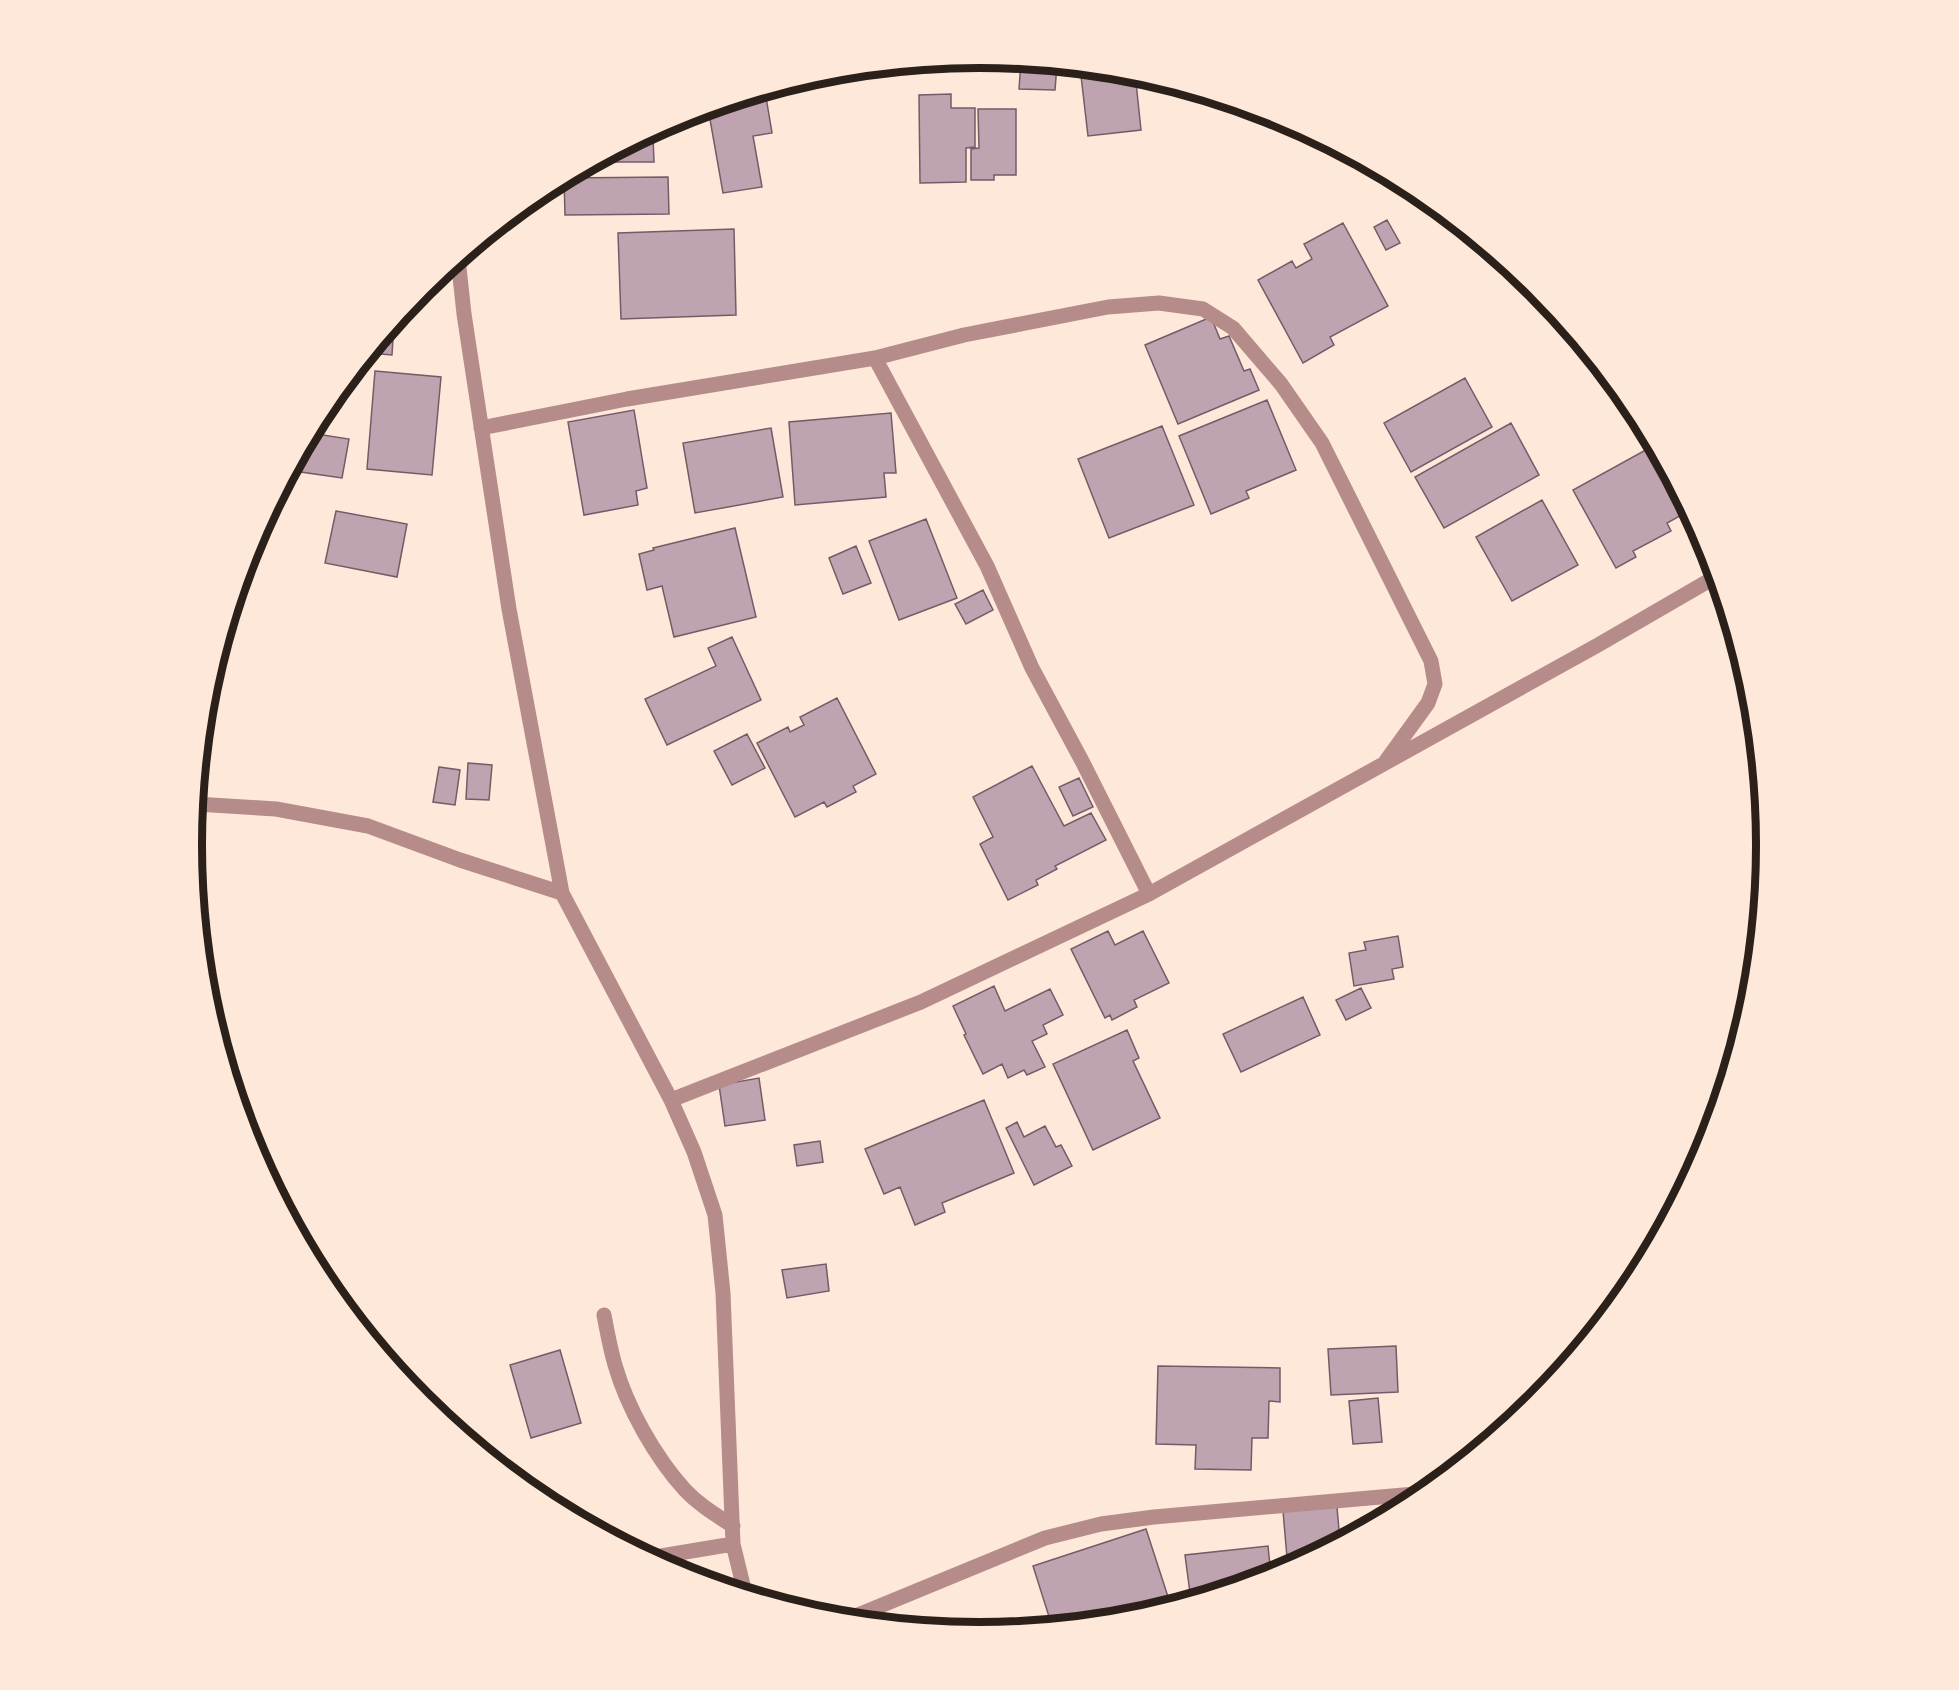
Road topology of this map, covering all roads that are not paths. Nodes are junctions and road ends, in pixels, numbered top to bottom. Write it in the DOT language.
graph roads {
  1 [pos="459,268"];
  2 [pos="875,358"];
  3 [pos="481,428"];
  4 [pos="1710,580"];
  5 [pos="1386,761"];
  6 [pos="204,804"];
  7 [pos="562,893"];
  8 [pos="1149,894"];
  9 [pos="671,1100"];
  10 [pos="604,1315"];
  11 [pos="1405,1495"];
  12 [pos="733,1526"];
  13 [pos="733,1544"];
  14 [pos="665,1555"];
  15 [pos="743,1585"];
  16 [pos="862,1613"];
  1 -- 3 [label="street"];
  2 -- 3 [label="street"];
  2 -- 5 [label="street"];
  2 -- 8 [label="street"];
  3 -- 7 [label="street"];
  4 -- 5 [label="street"];
  5 -- 8 [label="street"];
  6 -- 7 [label="street"];
  7 -- 9 [label="street"];
  8 -- 9 [label="street"];
  9 -- 12 [label="street"];
  10 -- 12 [label="street"];
  11 -- 16 [label="street"];
  12 -- 13 [label="street"];
  13 -- 14 [label="street"];
  13 -- 15 [label="street"];
}
